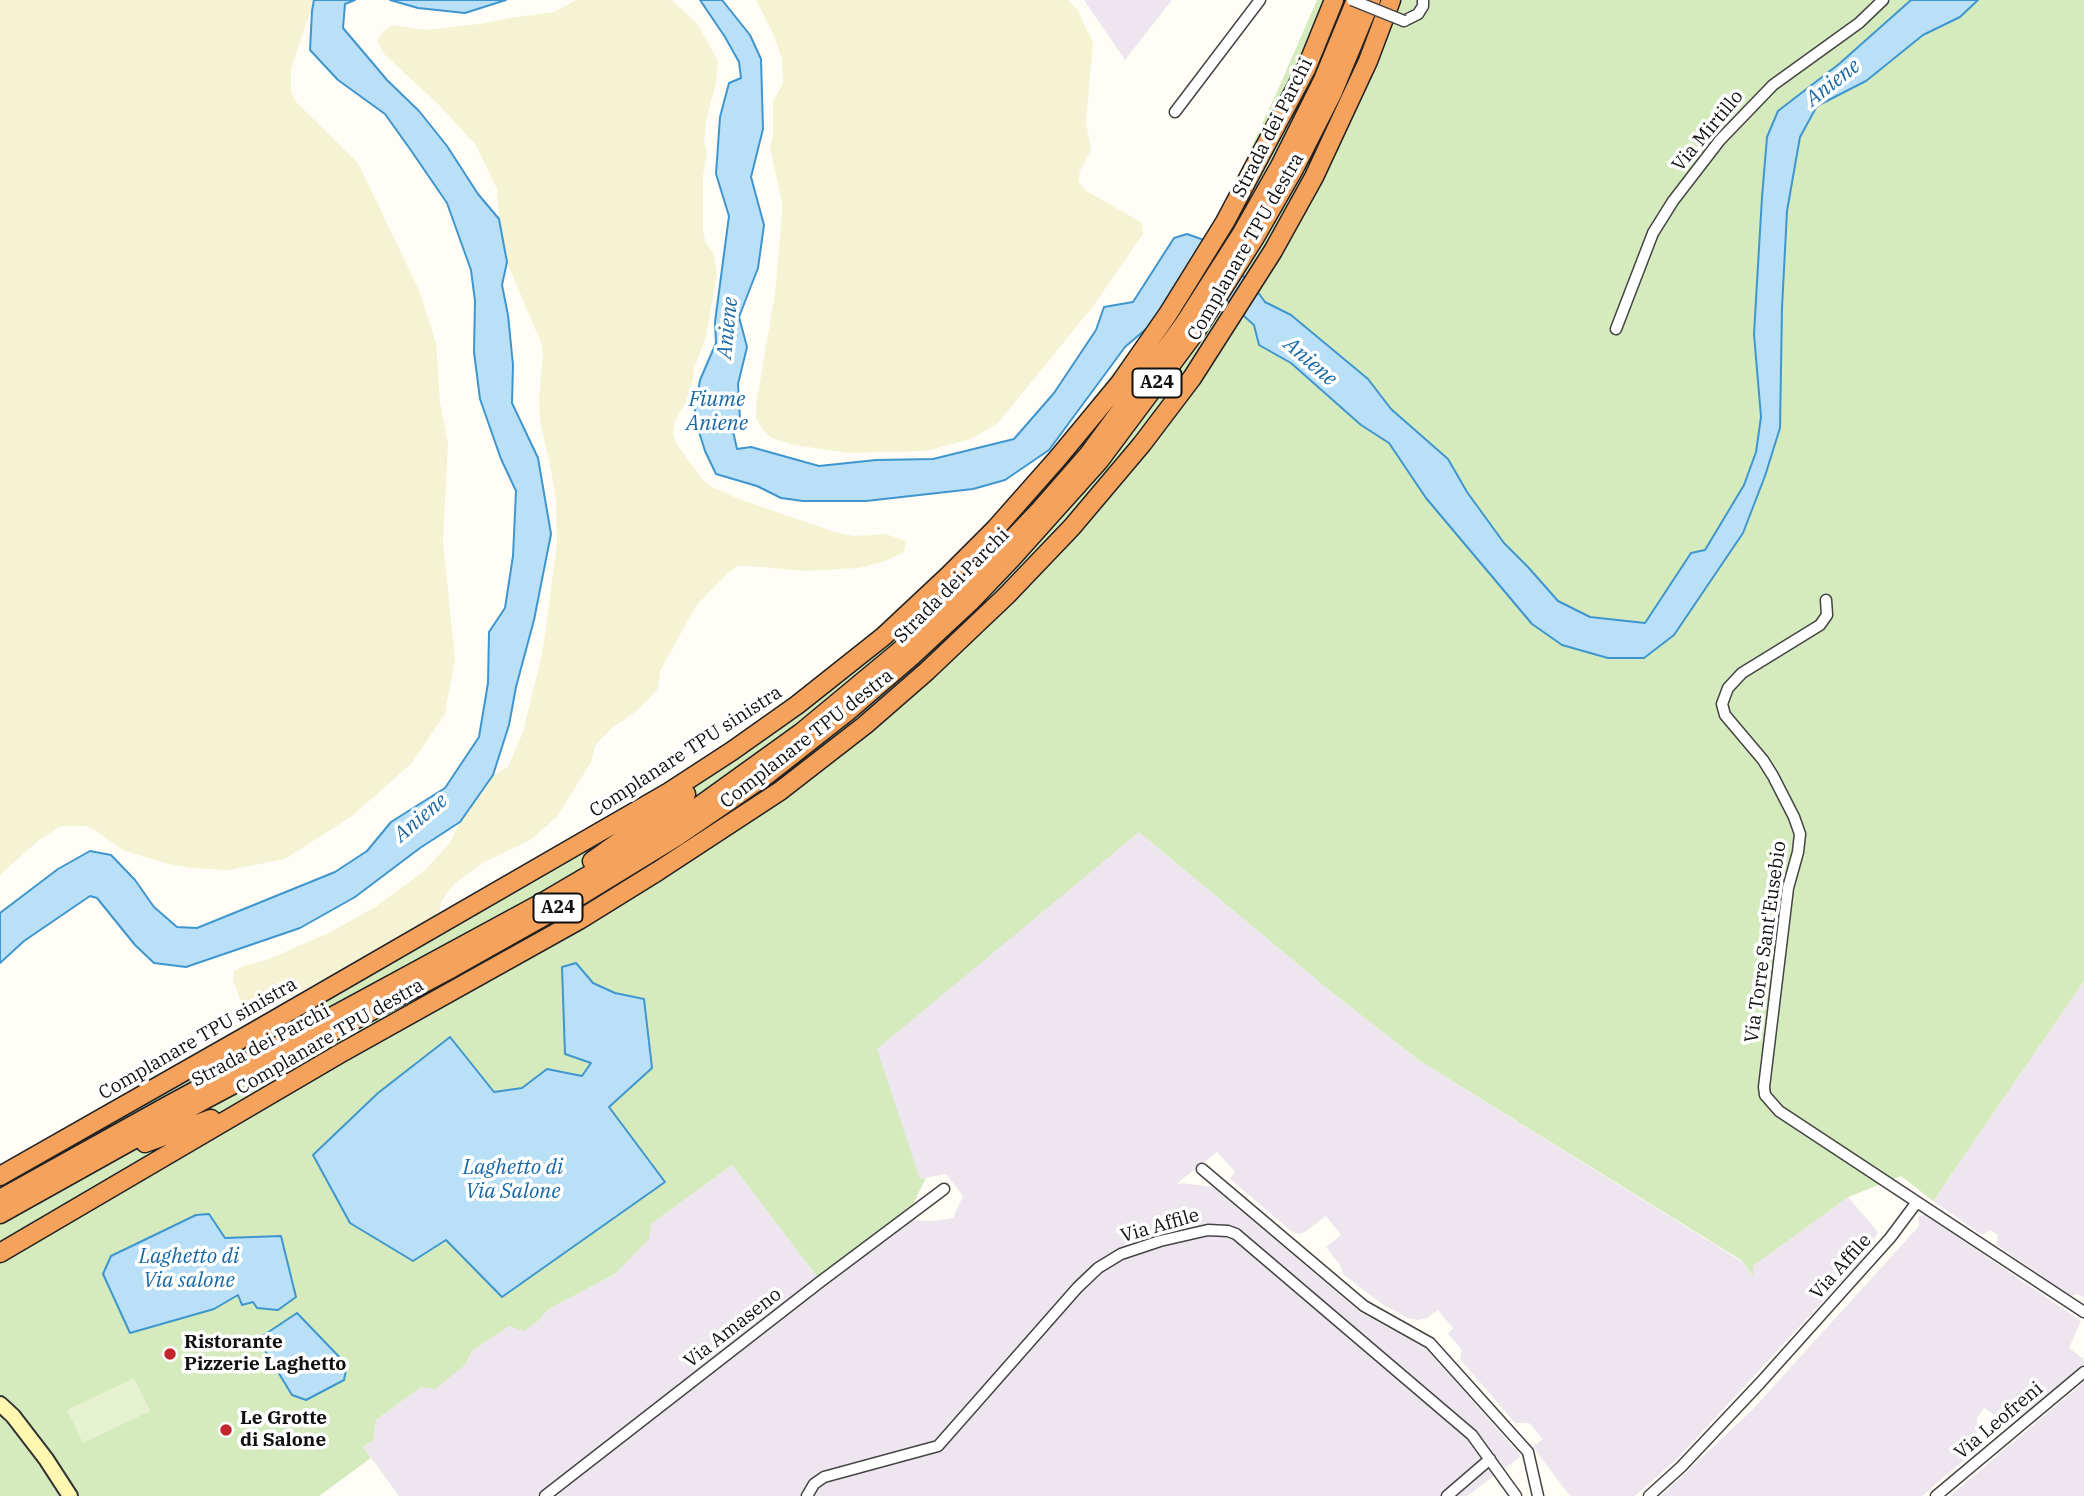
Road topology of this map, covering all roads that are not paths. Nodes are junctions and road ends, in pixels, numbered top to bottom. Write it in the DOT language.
graph roads {
  1 [pos="1260,0"];
  2 [pos="1334,0"];
  3 [pos="1354,0"];
  4 [pos="1371,0"];
  5 [pos="1391,0"];
  6 [pos="1399,0"];
  7 [pos="1423,0"];
  8 [pos="1883,0"];
  9 [pos="1368,61"];
  10 [pos="1175,112"];
  11 [pos="1248,236"];
  12 [pos="1616,329"];
  13 [pos="1044,514"];
  14 [pos="1826,600"];
  15 [pos="797,705"];
  16 [pos="325,1021"];
  17 [pos="291,1082"];
  18 [pos="1202,1169"];
  19 [pos="0,1176"];
  20 [pos="944,1189"];
  21 [pos="1917,1202"];
  22 [pos="2,1208"];
  23 [pos="0,1253"];
  24 [pos="2084,1312"];
  25 [pos="2084,1372"];
  26 [pos="0,1404"];
  27 [pos="1490,1459"];
  28 [pos="70,1496"];
  29 [pos="545,1496"];
  30 [pos="807,1496"];
  31 [pos="1447,1496"];
  32 [pos="1516,1496"];
  33 [pos="1538,1496"];
  34 [pos="1649,1496"];
  35 [pos="1936,1496"];
  1 -- 10 [label="street"];
  2 -- 15 [label="highway, Complanare TPU sinistra"];
  3 -- 7 [label="street, bridge"];
  3 -- 11 [label="highway, Strada dei Parchi / A24"];
  4 -- 11 [label="highway, Strada dei Parchi / A24"];
  5 -- 9 [label="highway, Complanare TPU destra"];
  6 -- 9 [label="highway"];
  8 -- 12 [label="street, Via Mirtillo"];
  9 -- 17 [label="highway, Complanare TPU destra"];
  11 -- 13 [label="highway, Strada dei Parchi / A24"];
  13 -- 16 [label="highway, Strada dei Parchi / A24"];
  13 -- 22 [label="highway, Strada dei Parchi / A24"];
  14 -- 21 [label="street, Via Torre Sant'Eusebio"];
  15 -- 16 [label="highway"];
  15 -- 19 [label="highway, Complanare TPU sinistra"];
  16 -- 22 [label="highway, Strada dei Parchi / A24"];
  17 -- 22 [label="highway"];
  17 -- 23 [label="highway, Complanare TPU destra"];
  18 -- 33 [label="street"];
  20 -- 29 [label="street, Via Amaseno"];
  21 -- 24 [label="street"];
  21 -- 34 [label="street, Via Affile"];
  25 -- 35 [label="street, Via Leofreni"];
  26 -- 28 [label="street"];
  27 -- 30 [label="street, Via Affile"];
  27 -- 31 [label="street"];
  27 -- 32 [label="street, Via Affile"];
}
